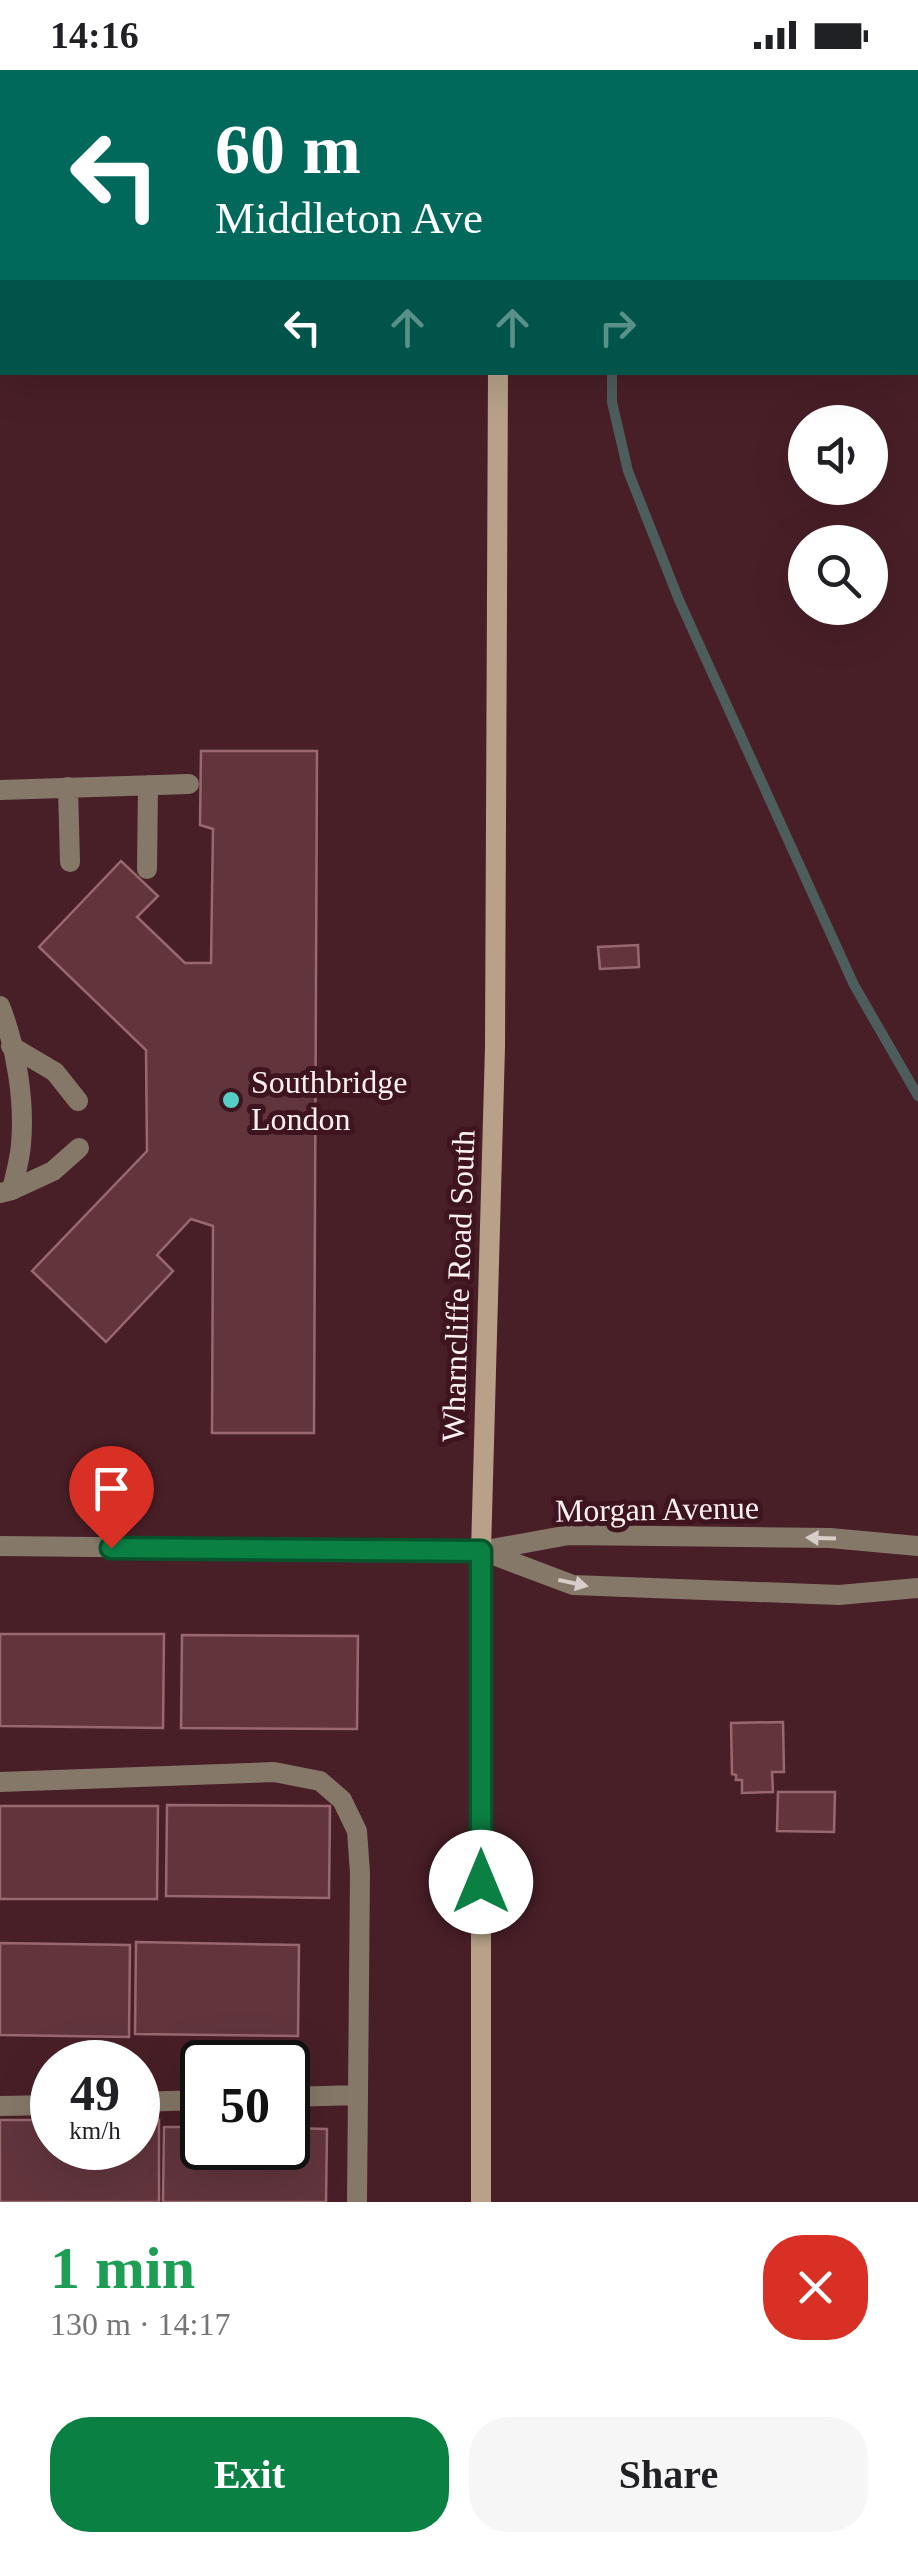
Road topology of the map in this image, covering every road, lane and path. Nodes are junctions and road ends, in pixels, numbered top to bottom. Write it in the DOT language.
graph roads {
  1 [pos="498,375"];
  2 [pos="189,784"];
  3 [pos="148,785"];
  4 [pos="68,787"];
  5 [pos="0,790"];
  6 [pos="70,862"];
  7 [pos="147,869"];
  8 [pos="0,1006"];
  9 [pos="11,1046"];
  10 [pos="78,1100"];
  11 [pos="79,1148"];
  12 [pos="6,1192"];
  13 [pos="0,1546"];
  14 [pos="918,1546"];
  15 [pos="481,1551"];
  16 [pos="918,1588"];
  17 [pos="0,1782"];
  18 [pos="358,2095"];
  19 [pos="310,2096"];
  20 [pos="30,2105"];
  21 [pos="0,2106"];
  22 [pos="357,2202"];
  23 [pos="481,2202"];
  1 -- 15 [label="main road, Wharncliffe Road South"];
  2 -- 3 [label="street"];
  3 -- 4 [label="street"];
  3 -- 7 [label="street"];
  4 -- 5 [label="street"];
  4 -- 6 [label="street"];
  8 -- 9 [label="street"];
  9 -- 10 [label="street"];
  9 -- 12 [label="street"];
  11 -- 12 [label="street"];
  13 -- 15 [label="street"];
  14 -- 15 [label="street, Morgan Avenue, one-way"];
  15 -- 16 [label="street, Morgan Avenue, one-way"];
  15 -- 23 [label="main road, Wharncliffe Road South"];
  17 -- 18 [label="street"];
  18 -- 19 [label="street"];
  18 -- 22 [label="street"];
  20 -- 21 [label="street"];
}
